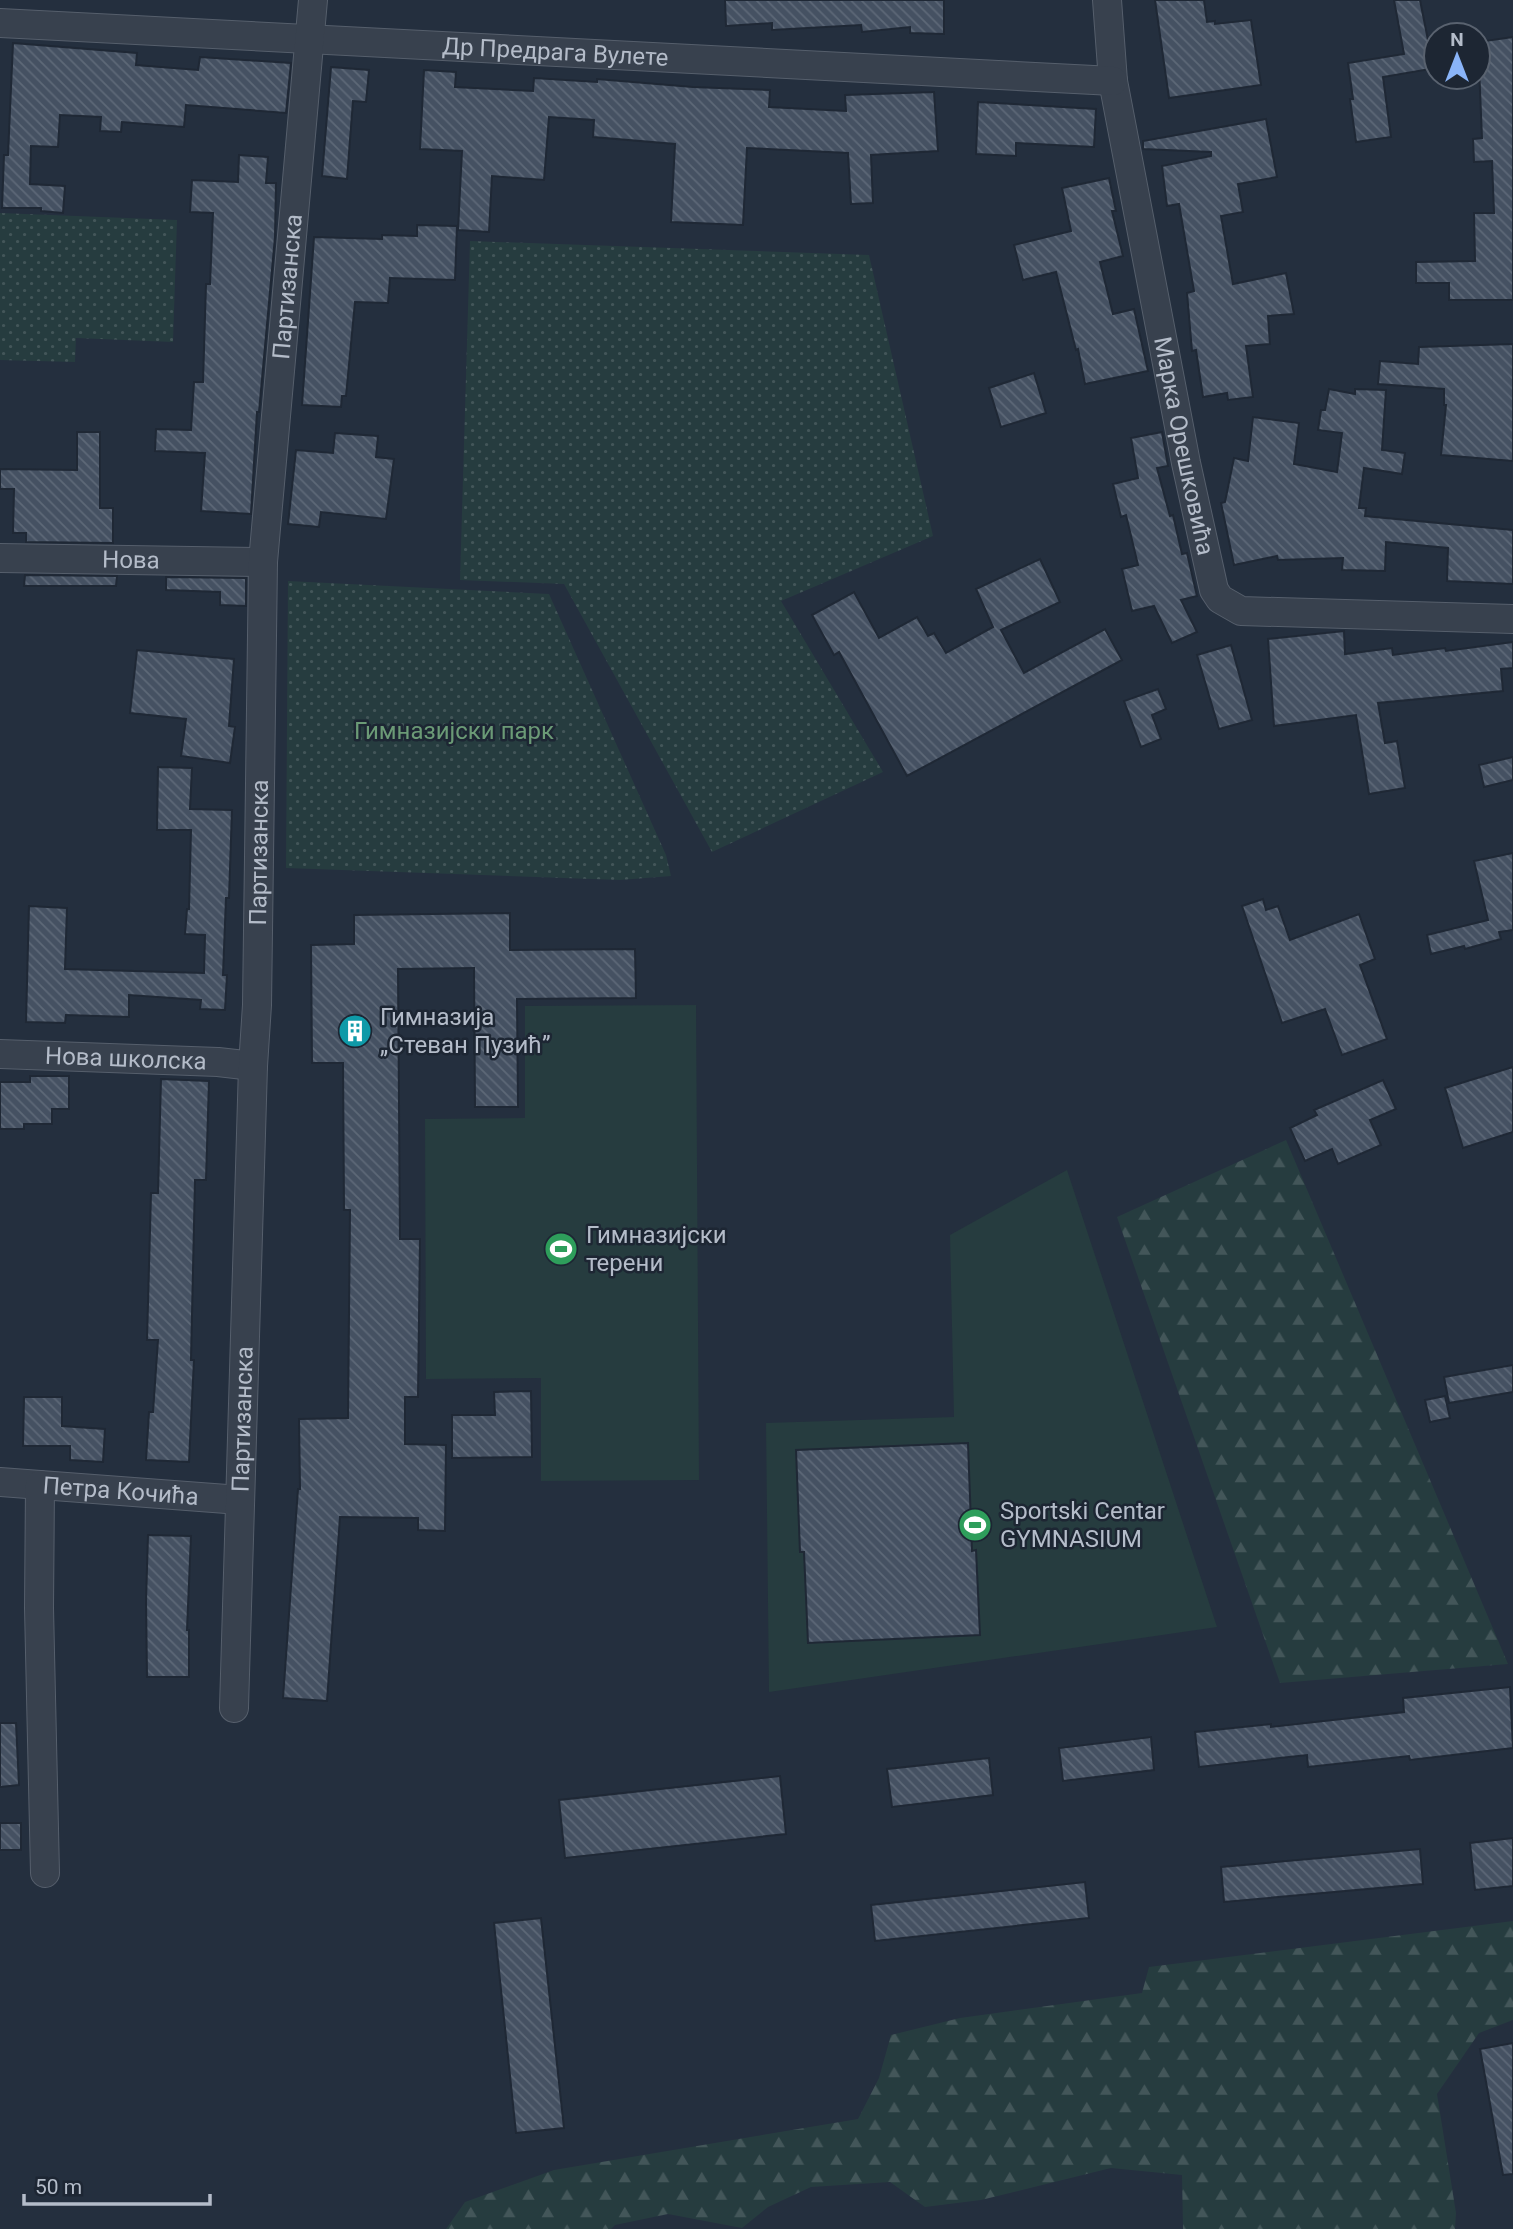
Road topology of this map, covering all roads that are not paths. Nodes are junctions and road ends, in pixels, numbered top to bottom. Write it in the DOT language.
graph roads {
  1 [pos="313,0"];
  2 [pos="1107,0"];
  3 [pos="0,23"];
  4 [pos="310,40"];
  5 [pos="1112,81"];
  6 [pos="0,558"];
  7 [pos="263,562"];
  8 [pos="1513,619"];
  9 [pos="0,1054"];
  10 [pos="253,1066"];
  11 [pos="0,1482"];
  12 [pos="40,1485"];
  13 [pos="240,1500"];
  14 [pos="234,1708"];
  15 [pos="45,1872"];
  1 -- 4 [label="street, Партизанска"];
  2 -- 5 [label="street, Марка Орешковића"];
  3 -- 4 [label="street, Др Предрага Вулете"];
  4 -- 5 [label="street, Др Предрага Вулете"];
  4 -- 7 [label="street, Партизанска"];
  5 -- 8 [label="street, Марка Орешковића"];
  6 -- 7 [label="street, Нова"];
  7 -- 10 [label="street, Партизанска"];
  9 -- 10 [label="street, Нова школска"];
  10 -- 13 [label="street, Партизанска"];
  11 -- 12 [label="street, Петра Кочића"];
  12 -- 13 [label="street, Петра Кочића"];
  12 -- 15 [label="street"];
  13 -- 14 [label="street, Партизанска"];
}
